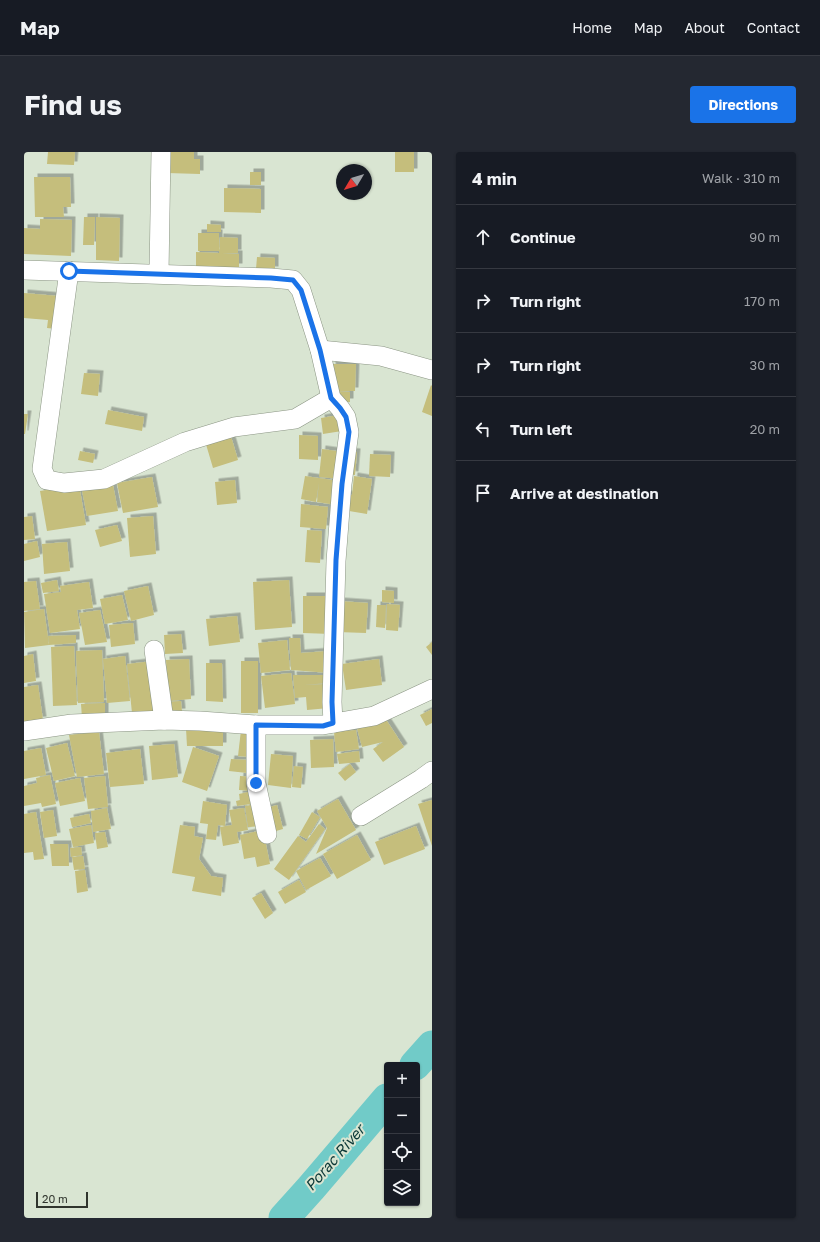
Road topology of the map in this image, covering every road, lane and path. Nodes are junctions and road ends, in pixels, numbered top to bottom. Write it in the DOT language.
graph roads {
  1 [pos="161,152"];
  2 [pos="24,270"];
  3 [pos="69,271"];
  4 [pos="159,273"];
  5 [pos="320,350"];
  6 [pos="432,370"];
  7 [pos="331,398"];
  8 [pos="154,650"];
  9 [pos="432,689"];
  10 [pos="164,720"];
  11 [pos="333,723"];
  12 [pos="256,725"];
  13 [pos="24,732"];
  14 [pos="432,771"];
  15 [pos="361,816"];
  16 [pos="267,834"];
  1 -- 4 [label="street"];
  2 -- 3 [label="street"];
  3 -- 4 [label="street"];
  3 -- 7 [label="street"];
  4 -- 5 [label="street"];
  5 -- 6 [label="street"];
  5 -- 7 [label="street"];
  7 -- 11 [label="street"];
  8 -- 10 [label="street"];
  9 -- 11 [label="street"];
  10 -- 12 [label="street"];
  10 -- 13 [label="street"];
  11 -- 12 [label="street"];
  12 -- 16 [label="street"];
  14 -- 15 [label="street"];
}
